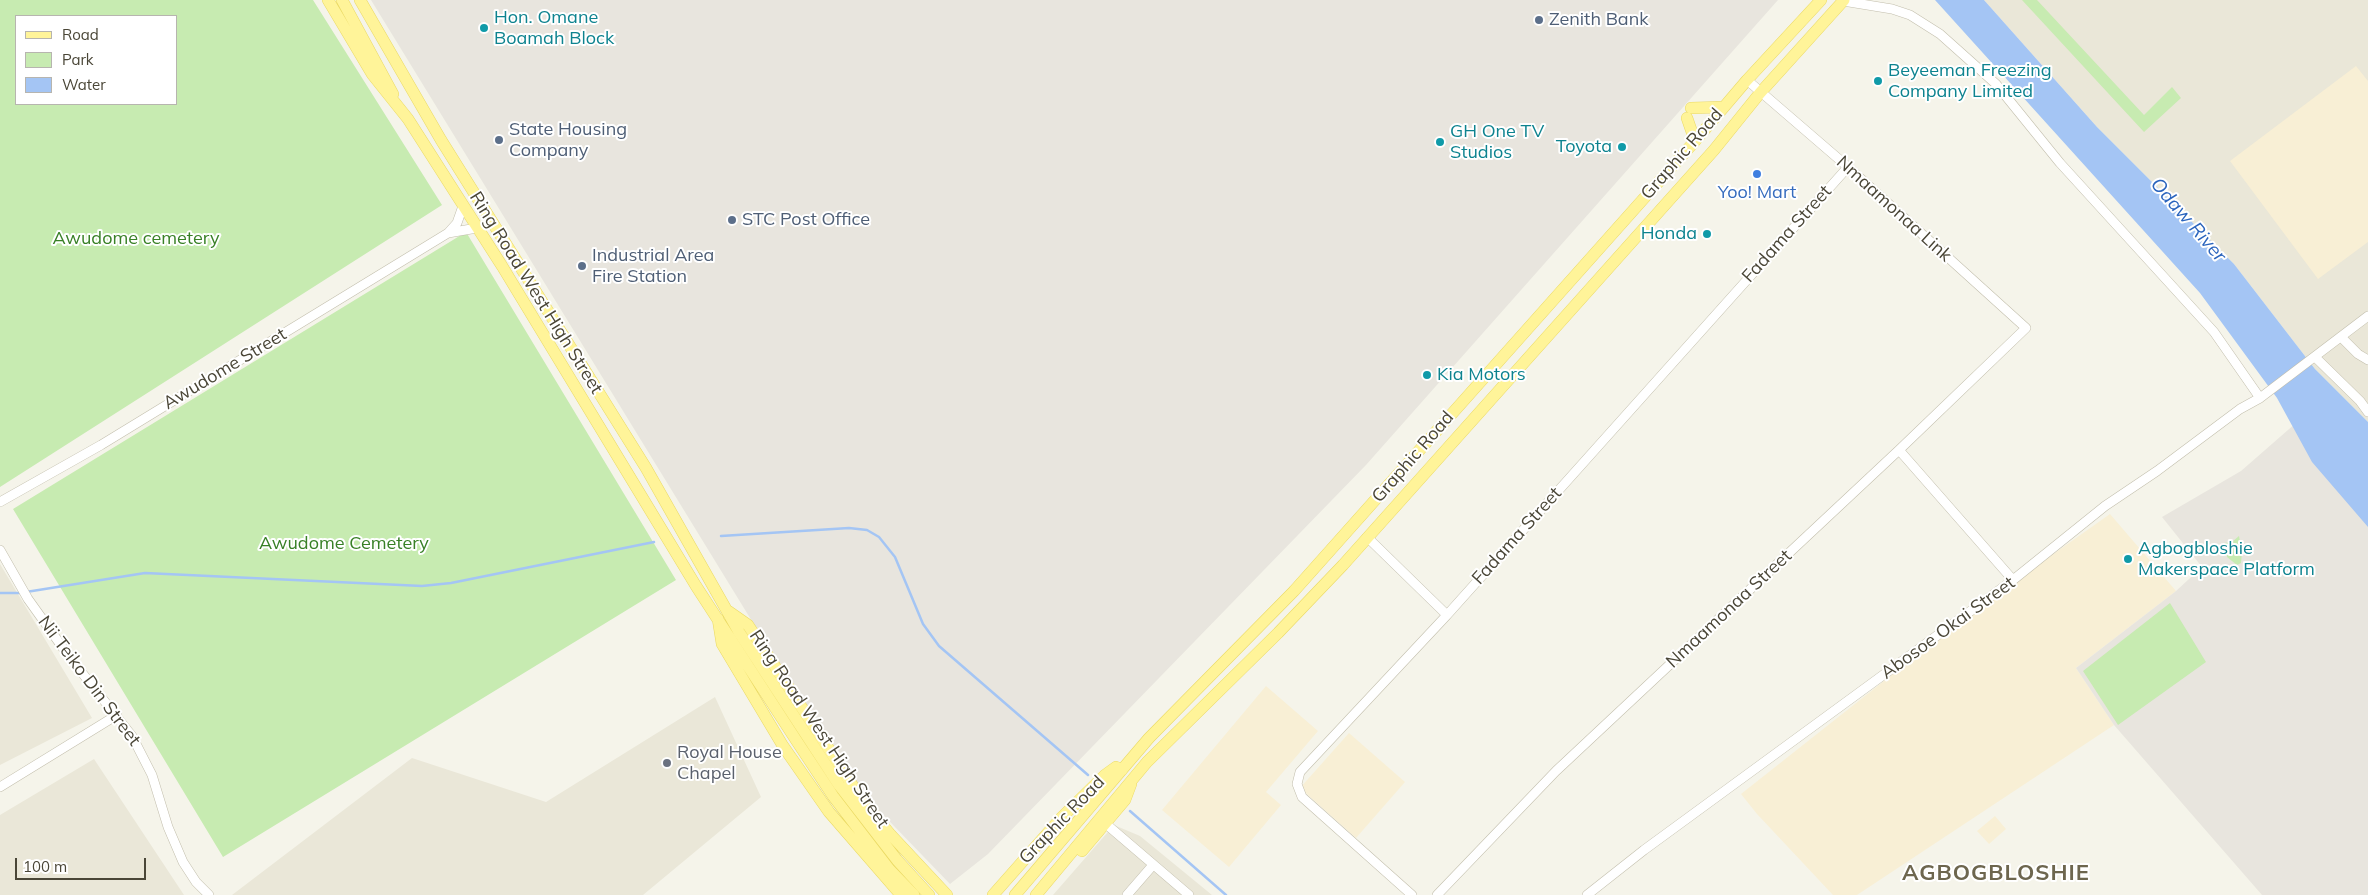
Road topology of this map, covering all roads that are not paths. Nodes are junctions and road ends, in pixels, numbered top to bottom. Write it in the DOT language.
graph roads {
  1 [pos="328,0"];
  2 [pos="342,0"];
  3 [pos="360,0"];
  4 [pos="370,0"];
  5 [pos="1821,0"];
  6 [pos="1843,1"];
  7 [pos="381,34"];
  8 [pos="1747,80"];
  9 [pos="1760,93"];
  10 [pos="396,102"];
  11 [pos="1724,107"];
  12 [pos="1695,141"];
  13 [pos="1848,167"];
  14 [pos="463,206"];
  15 [pos="477,228"];
  16 [pos="448,233"];
  17 [pos="2368,316"];
  18 [pos="2026,328"];
  19 [pos="2341,337"];
  20 [pos="2312,359"];
  21 [pos="2368,360"];
  22 [pos="2262,397"];
  23 [pos="2368,412"];
  24 [pos="1898,450"];
  25 [pos="0,502"];
  26 [pos="1367,538"];
  27 [pos="0,550"];
  28 [pos="2013,580"];
  29 [pos="728,611"];
  30 [pos="1446,614"];
  31 [pos="718,618"];
  32 [pos="735,636"];
  33 [pos="117,714"];
  34 [pos="1122,770"];
  35 [pos="1132,780"];
  36 [pos="0,787"];
  37 [pos="1106,824"];
  38 [pos="1153,865"];
  39 [pos="207,894"];
  40 [pos="901,895"];
  41 [pos="914,895"];
  42 [pos="929,895"];
  43 [pos="947,895"];
  44 [pos="993,895"];
  45 [pos="1015,895"];
  46 [pos="1036,895"];
  47 [pos="1042,895"];
  48 [pos="1127,895"];
  49 [pos="1189,895"];
  50 [pos="1412,895"];
  51 [pos="1437,895"];
  52 [pos="1587,895"];
  1 -- 10 [label="main road, Ring Road West High Street"];
  2 -- 10 [label="main road, Ring Road West High Street"];
  3 -- 7 [label="main road, Ring Road West High Street"];
  4 -- 7 [label="main road, Ring Road West High Street"];
  5 -- 8 [label="main road, Graphic Road"];
  6 -- 9 [label="main road, Graphic Road"];
  6 -- 22 [label="street"];
  7 -- 29 [label="main road, Ring Road West High Street"];
  8 -- 9 [label="street, Nmaamonaa Link"];
  8 -- 11 [label="main road, Graphic Road"];
  9 -- 13 [label="street, Nmaamonaa Link"];
  9 -- 26 [label="main road, Graphic Road"];
  10 -- 14 [label="main road, Ring Road West High Street"];
  11 -- 12 [label="main road, Graphic Road"];
  11 -- 12 [label="main road"];
  12 -- 34 [label="main road, Graphic Road"];
  13 -- 18 [label="street, Nmaamonaa Link"];
  13 -- 30 [label="street, Fadama Street"];
  14 -- 15 [label="main road, Ring Road West High Street"];
  14 -- 16 [label="street, Awudome Street"];
  15 -- 16 [label="street, Awudome Street"];
  15 -- 31 [label="main road, Ring Road West High Street"];
  16 -- 25 [label="street, Awudome Street"];
  17 -- 19 [label="street, Abosoe Okai Street"];
  18 -- 24 [label="street, Nmaamonaa Street"];
  19 -- 20 [label="street, Abosoe Okai Street"];
  19 -- 21 [label="street"];
  20 -- 22 [label="street, Abosoe Okai Street"];
  20 -- 23 [label="street"];
  22 -- 28 [label="street, Abosoe Okai Street"];
  24 -- 28 [label="street"];
  24 -- 51 [label="street, Nmaamonaa Street"];
  26 -- 30 [label="street"];
  26 -- 35 [label="main road, Graphic Road"];
  27 -- 33 [label="street, Nii Teiko Din Street"];
  28 -- 52 [label="street, Abosoe Okai Street"];
  29 -- 32 [label="main road, Ring Road West High Street"];
  29 -- 43 [label="main road, Ring Road West High Street"];
  30 -- 50 [label="street, Fadama Street"];
  31 -- 32 [label="main road, Ring Road West High Street"];
  31 -- 40 [label="main road, Ring Road West High Street"];
  32 -- 41 [label="main road, Ring Road West High Street"];
  32 -- 42 [label="main road, Ring Road West High Street"];
  33 -- 36 [label="street"];
  33 -- 39 [label="street, Nii Teiko Din Street"];
  34 -- 44 [label="main road, Graphic Road"];
  34 -- 45 [label="main road"];
  35 -- 37 [label="main road, Graphic Road"];
  35 -- 46 [label="main road"];
  37 -- 38 [label="street"];
  37 -- 47 [label="main road, Graphic Road"];
  38 -- 48 [label="street"];
  38 -- 49 [label="street"];
}
